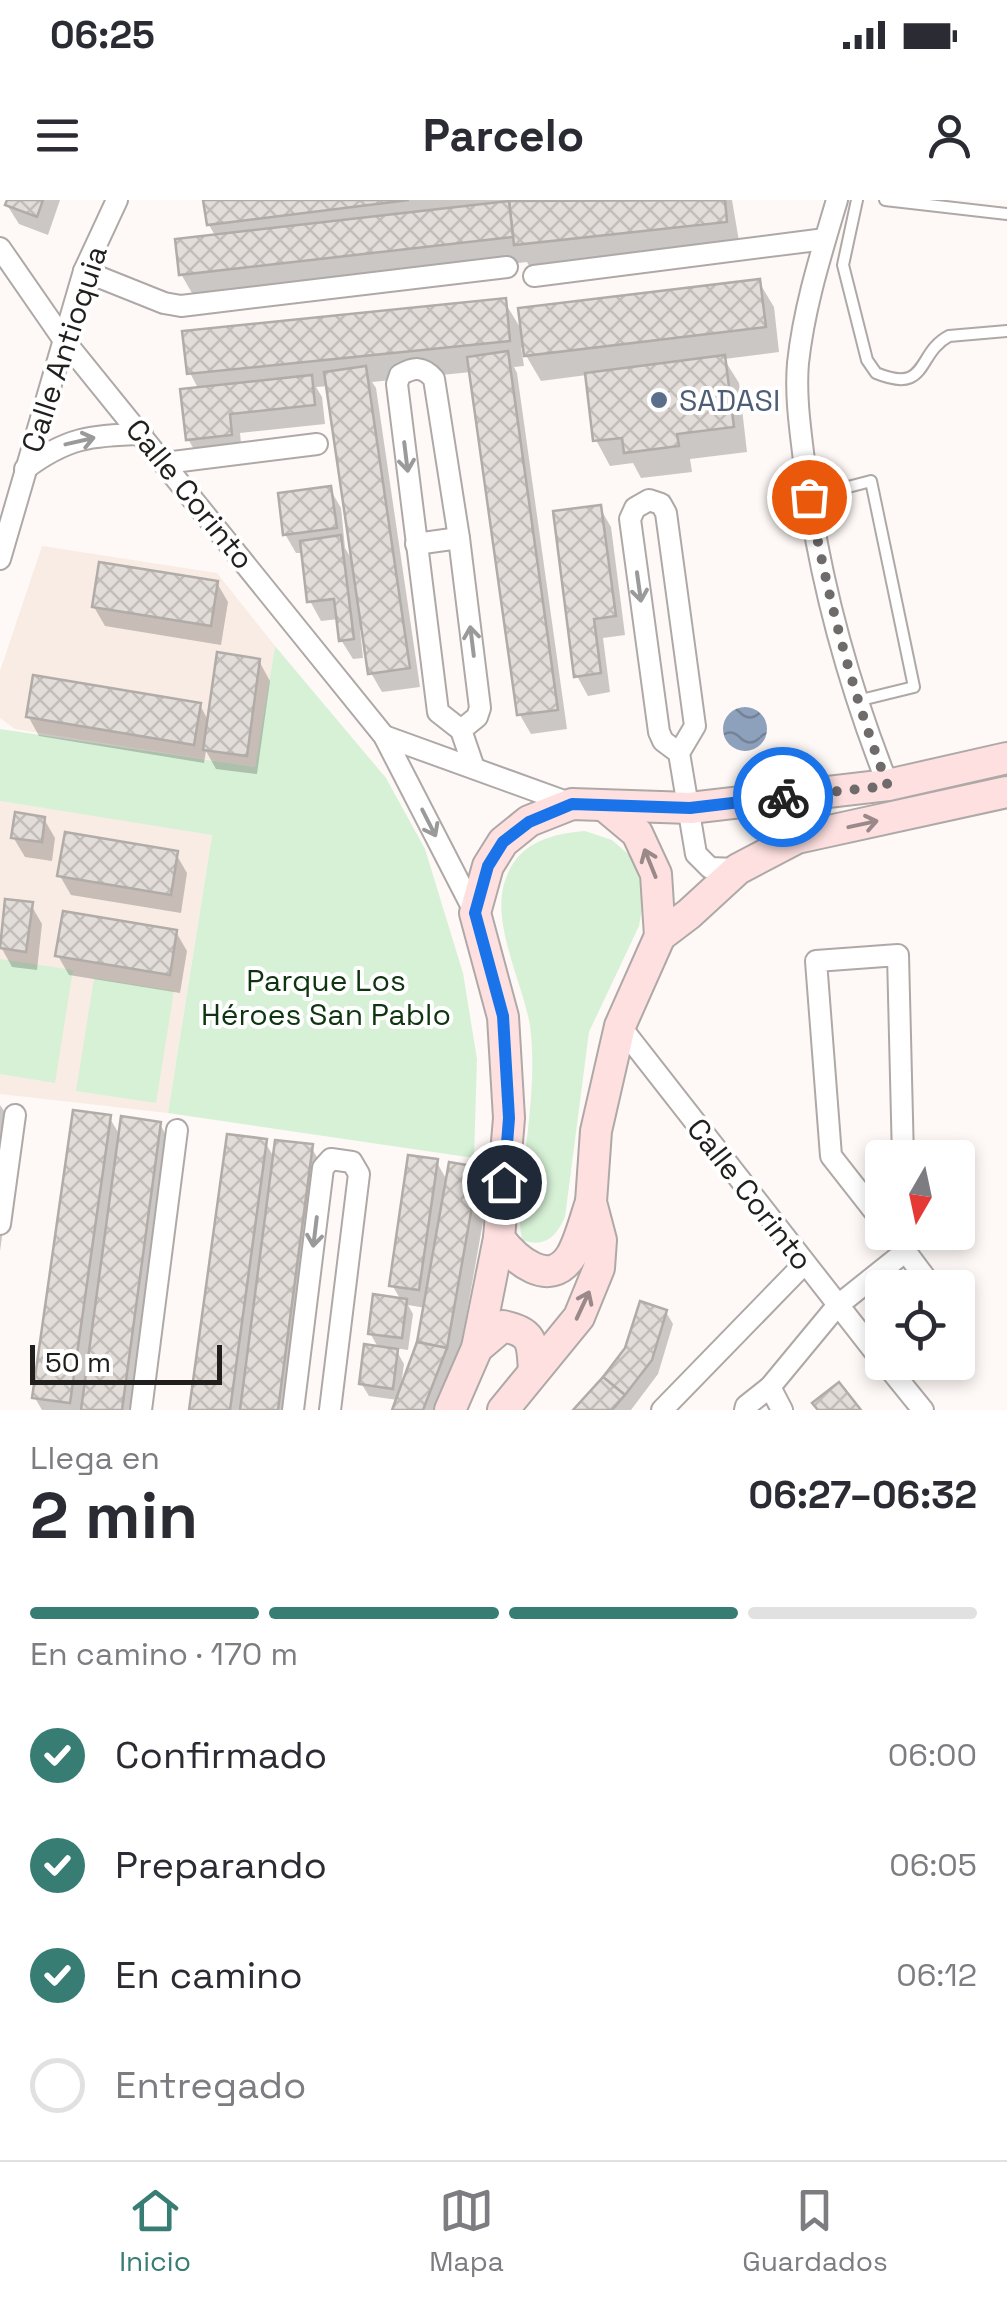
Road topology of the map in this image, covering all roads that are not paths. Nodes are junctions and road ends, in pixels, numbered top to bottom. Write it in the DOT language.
graph roads {
  1 [pos="117,200"];
  2 [pos="837,200"];
  3 [pos="857,200"];
  4 [pos="885,200"];
  5 [pos="1007,214"];
  6 [pos="825,239"];
  7 [pos="0,248"];
  8 [pos="507,266"];
  9 [pos="84,271"];
  10 [pos="534,276"];
  11 [pos="1007,331"];
  12 [pos="63,339"];
  13 [pos="142,434"];
  14 [pos="317,444"];
  15 [pos="165,463"];
  16 [pos="25,469"];
  17 [pos="809,497"];
  18 [pos="6,513"];
  19 [pos="459,538"];
  20 [pos="416,544"];
  21 [pos="0,558"];
  22 [pos="857,702"];
  23 [pos="461,730"];
  24 [pos="384,736"];
  25 [pos="679,753"];
  26 [pos="1007,758"];
  27 [pos="474,768"];
  28 [pos="888,786"];
  29 [pos="1007,792"];
  30 [pos="572,804"];
  31 [pos="606,807"];
  32 [pos="690,808"];
  33 [pos="738,869"];
  34 [pos="475,913"];
  35 [pos="660,936"];
  36 [pos="620,1026"];
  37 [pos="15,1115"];
  38 [pos="177,1130"];
  39 [pos="903,1140"];
  40 [pos="865,1200"];
  41 [pos="592,1202"];
  42 [pos="0,1224"];
  43 [pos="499,1238"];
  44 [pos="898,1250"];
  45 [pos="804,1264"];
  46 [pos="838,1306"];
  47 [pos="302,1335"];
  48 [pos="340,1340"];
  49 [pos="865,1340"];
  50 [pos="477,1348"];
  51 [pos="534,1371"];
  52 [pos="898,1380"];
  53 [pos="770,1387"];
  54 [pos="141,1410"];
  55 [pos="292,1410"];
  56 [pos="330,1410"];
  57 [pos="450,1410"];
  58 [pos="503,1410"];
  59 [pos="662,1410"];
  60 [pos="745,1410"];
  61 [pos="782,1410"];
  62 [pos="923,1410"];
  1 -- 9 [label="street, Calle Antioquia"];
  2 -- 6 [label="street"];
  3 -- 11 [label="lane"];
  4 -- 5 [label="lane"];
  6 -- 10 [label="street"];
  6 -- 17 [label="street"];
  7 -- 12 [label="street, Calle Corinto"];
  8 -- 9 [label="street"];
  9 -- 12 [label="street, Calle Antioquia"];
  12 -- 13 [label="street, Calle Corinto"];
  12 -- 16 [label="street, Calle Antioquia"];
  13 -- 15 [label="street, Calle Corinto"];
  16 -- 13 [label="street, one-way"];
  14 -- 15 [label="street"];
  15 -- 24 [label="street, Calle Corinto"];
  16 -- 18 [label="street, Calle Antioquia"];
  17 -- 22 [label="street"];
  17 -- 22 [label="lane"];
  18 -- 21 [label="street, Calle Antioquia"];
  19 -- 20 [label="street"];
  19 -- 20 [label="street, one-way"];
  23 -- 19 [label="street, one-way"];
  20 -- 23 [label="street"];
  22 -- 28 [label="street"];
  23 -- 27 [label="street"];
  24 -- 27 [label="street"];
  24 -- 34 [label="street, Calle Corinto, one-way"];
  25 -- 25 [label="street, one-way"];
  25 -- 32 [label="street"];
  26 -- 28 [label="street"];
  27 -- 30 [label="street"];
  28 -- 32 [label="street"];
  33 -- 29 [label="street, one-way"];
  30 -- 31 [label="street"];
  30 -- 34 [label="street"];
  31 -- 32 [label="street"];
  35 -- 31 [label="street, one-way"];
  32 -- 33 [label="street"];
  33 -- 35 [label="street"];
  34 -- 43 [label="street"];
  35 -- 36 [label="street"];
  36 -- 41 [label="street"];
  36 -- 45 [label="street, Calle Corinto"];
  37 -- 42 [label="street"];
  38 -- 54 [label="street"];
  39 -- 40 [label="street"];
  41 -- 43 [label="street"];
  51 -- 41 [label="street, one-way"];
  43 -- 50 [label="street"];
  44 -- 46 [label="street"];
  45 -- 46 [label="street, Calle Corinto"];
  45 -- 59 [label="street"];
  46 -- 49 [label="street, Calle Corinto"];
  46 -- 53 [label="street"];
  47 -- 48 [label="street"];
  48 -- 47 [label="street, one-way"];
  47 -- 55 [label="street"];
  48 -- 56 [label="street"];
  50 -- 51 [label="street"];
  50 -- 57 [label="street"];
  51 -- 58 [label="street"];
  52 -- 62 [label="street, Calle Corinto"];
  53 -- 60 [label="street"];
  53 -- 61 [label="street"];
}
